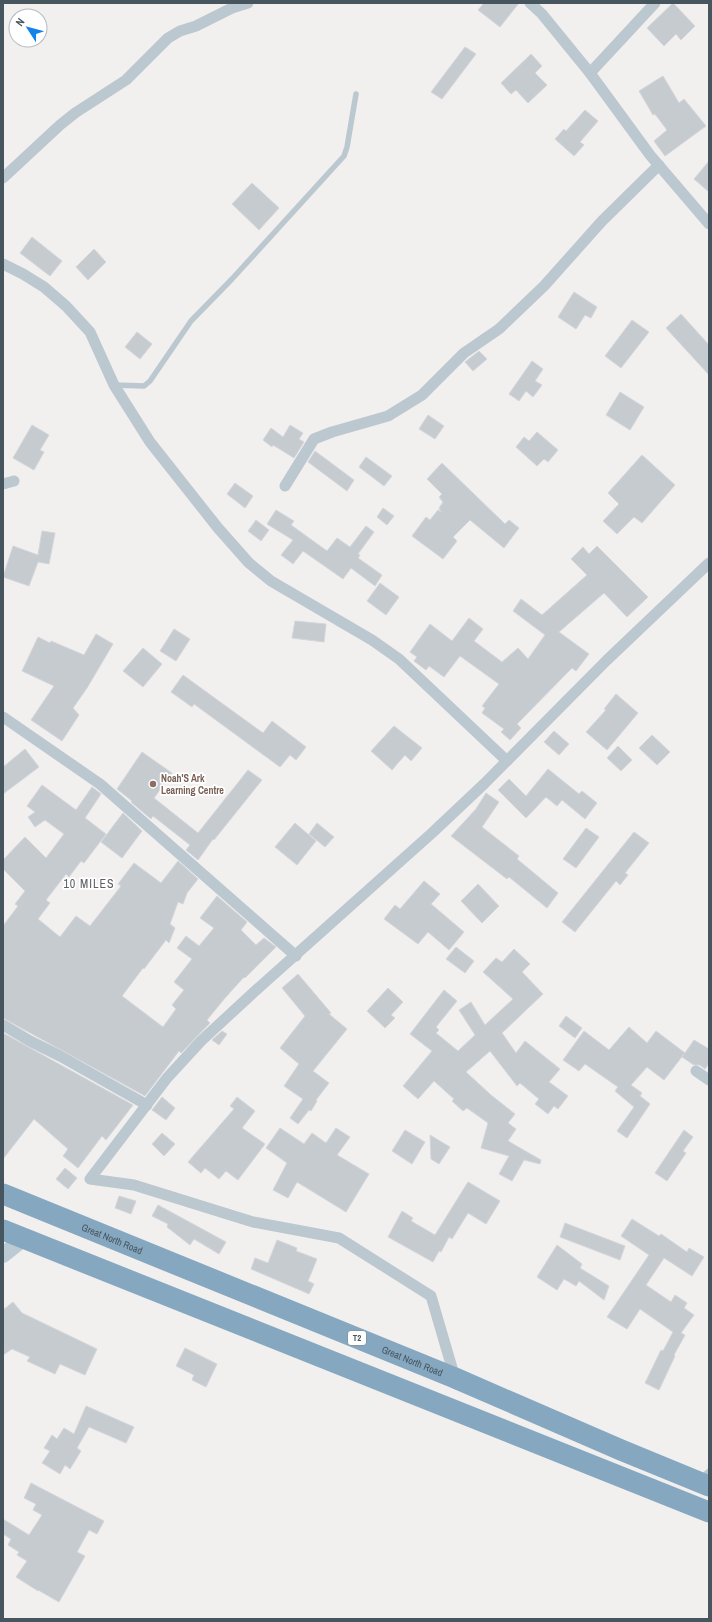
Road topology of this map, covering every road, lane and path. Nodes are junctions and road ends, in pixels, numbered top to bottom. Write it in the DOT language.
graph roads {
  1 [pos="248,3"];
  2 [pos="530,3"];
  3 [pos="655,3"];
  4 [pos="590,73"];
  5 [pos="356,94"];
  6 [pos="659,165"];
  7 [pos="3,178"];
  8 [pos="709,224"];
  9 [pos="3,264"];
  10 [pos="114,385"];
  11 [pos="14,481"];
  12 [pos="3,484"];
  13 [pos="285,486"];
  14 [pos="709,563"];
  15 [pos="3,716"];
  16 [pos="506,761"];
  17 [pos="296,956"];
  18 [pos="3,1025"];
  19 [pos="696,1071"];
  20 [pos="709,1080"];
  21 [pos="147,1105"];
  22 [pos="3,1194"];
  23 [pos="3,1230"];
  24 [pos="23,1239"];
  25 [pos="3,1255"];
  26 [pos="455,1378"];
  27 [pos="701,1481"];
  28 [pos="709,1512"];
  1 -- 7 [label="street"];
  2 -- 4 [label="street"];
  3 -- 4 [label="street"];
  4 -- 6 [label="street"];
  5 -- 10 [label="lane"];
  6 -- 8 [label="street"];
  6 -- 13 [label="street"];
  9 -- 10 [label="street"];
  10 -- 16 [label="street"];
  11 -- 12 [label="street"];
  14 -- 16 [label="street"];
  15 -- 17 [label="street"];
  16 -- 17 [label="street"];
  17 -- 21 [label="street"];
  18 -- 21 [label="street"];
  19 -- 20 [label="street"];
  21 -- 26 [label="street"];
  22 -- 26 [label="highway, Great North Road / T2"];
  23 -- 24 [label="highway"];
  24 -- 25 [label="street"];
  24 -- 28 [label="highway"];
  26 -- 27 [label="highway, Great North Road / T2"];
}
